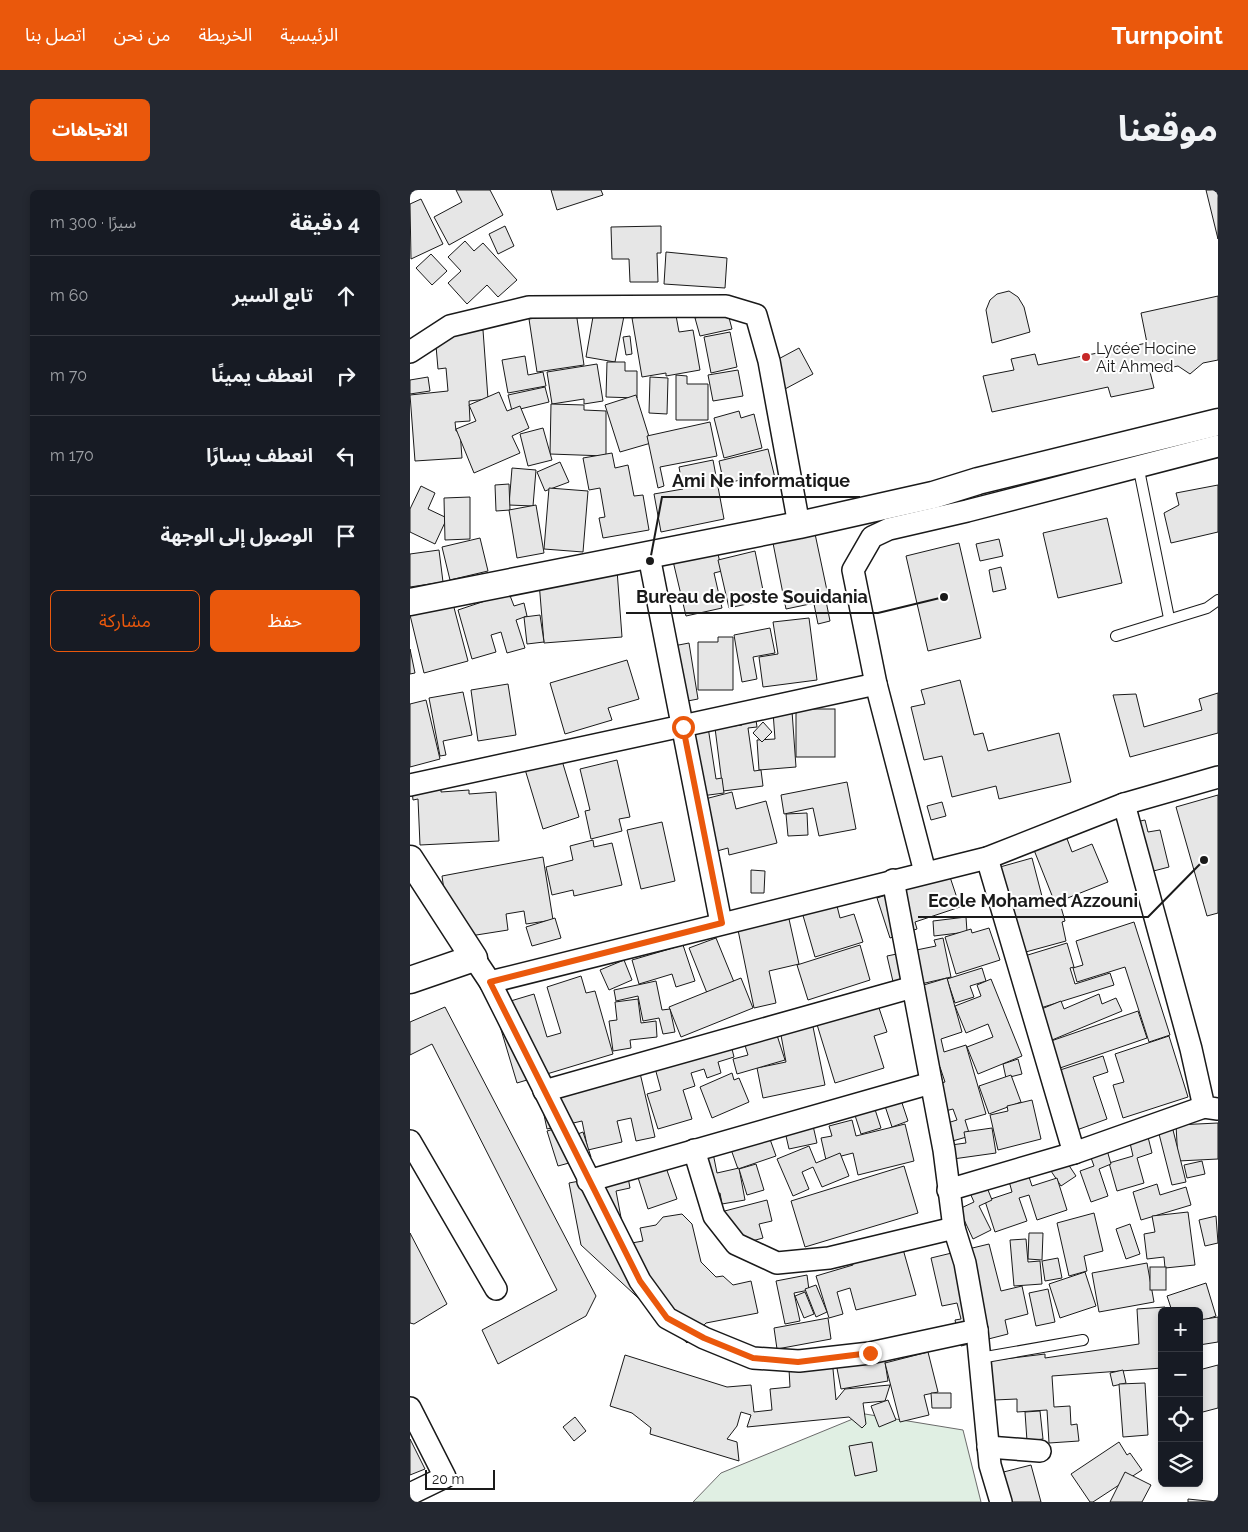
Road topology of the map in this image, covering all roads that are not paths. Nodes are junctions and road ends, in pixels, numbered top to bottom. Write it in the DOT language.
graph roads {
  1 [pos="410,352"];
  2 [pos="1218,422"];
  3 [pos="1218,446"];
  4 [pos="1138,465"];
  5 [pos="799,525"];
  6 [pos="649,556"];
  7 [pos="1218,600"];
  8 [pos="410,602"];
  9 [pos="1169,618"];
  10 [pos="1116,636"];
  11 [pos="876,684"];
  12 [pos="683,727"];
  13 [pos="1218,778"];
  14 [pos="410,785"];
  15 [pos="1124,804"];
  16 [pos="987,858"];
  17 [pos="410,859"];
  18 [pos="926,872"];
  19 [pos="893,880"];
  20 [pos="722,923"];
  21 [pos="474,958"];
  22 [pos="410,980"];
  23 [pos="490,982"];
  24 [pos="913,987"];
  25 [pos="931,1083"];
  26 [pos="544,1091"];
  27 [pos="1211,1108"];
  28 [pos="410,1141"];
  29 [pos="694,1150"];
  30 [pos="1074,1153"];
  31 [pos="588,1181"];
  32 [pos="948,1190"];
  33 [pos="954,1228"];
  34 [pos="496,1289"];
  35 [pos="977,1330"];
  36 [pos="1083,1340"];
  37 [pos="980,1358"];
  38 [pos="410,1408"];
  39 [pos="988,1447"];
  40 [pos="1040,1451"];
  41 [pos="410,1494"];
  42 [pos="1001,1502"];
  1 -- 5 [label="street"];
  2 -- 5 [label="street"];
  3 -- 4 [label="street"];
  4 -- 9 [label="lane"];
  4 -- 11 [label="street"];
  5 -- 6 [label="street"];
  6 -- 8 [label="street"];
  6 -- 12 [label="street"];
  7 -- 9 [label="lane"];
  9 -- 10 [label="lane"];
  11 -- 12 [label="street"];
  11 -- 18 [label="street"];
  12 -- 14 [label="street"];
  12 -- 20 [label="street"];
  13 -- 15 [label="street"];
  15 -- 16 [label="street"];
  15 -- 27 [label="street"];
  16 -- 18 [label="street"];
  16 -- 30 [label="street"];
  17 -- 21 [label="street"];
  18 -- 19 [label="street"];
  19 -- 20 [label="street"];
  19 -- 24 [label="street"];
  20 -- 23 [label="street"];
  21 -- 22 [label="street"];
  21 -- 23 [label="street"];
  23 -- 26 [label="street"];
  24 -- 25 [label="street"];
  24 -- 26 [label="street"];
  25 -- 29 [label="street"];
  25 -- 32 [label="street"];
  26 -- 31 [label="street"];
  27 -- 30 [label="street"];
  28 -- 34 [label="street"];
  29 -- 31 [label="street"];
  29 -- 33 [label="street"];
  30 -- 32 [label="street"];
  31 -- 35 [label="street"];
  32 -- 33 [label="street"];
  33 -- 35 [label="street"];
  35 -- 37 [label="street"];
  36 -- 37 [label="lane"];
  37 -- 39 [label="street"];
  38 -- 41 [label="street"];
  39 -- 40 [label="street"];
  39 -- 42 [label="street"];
}
